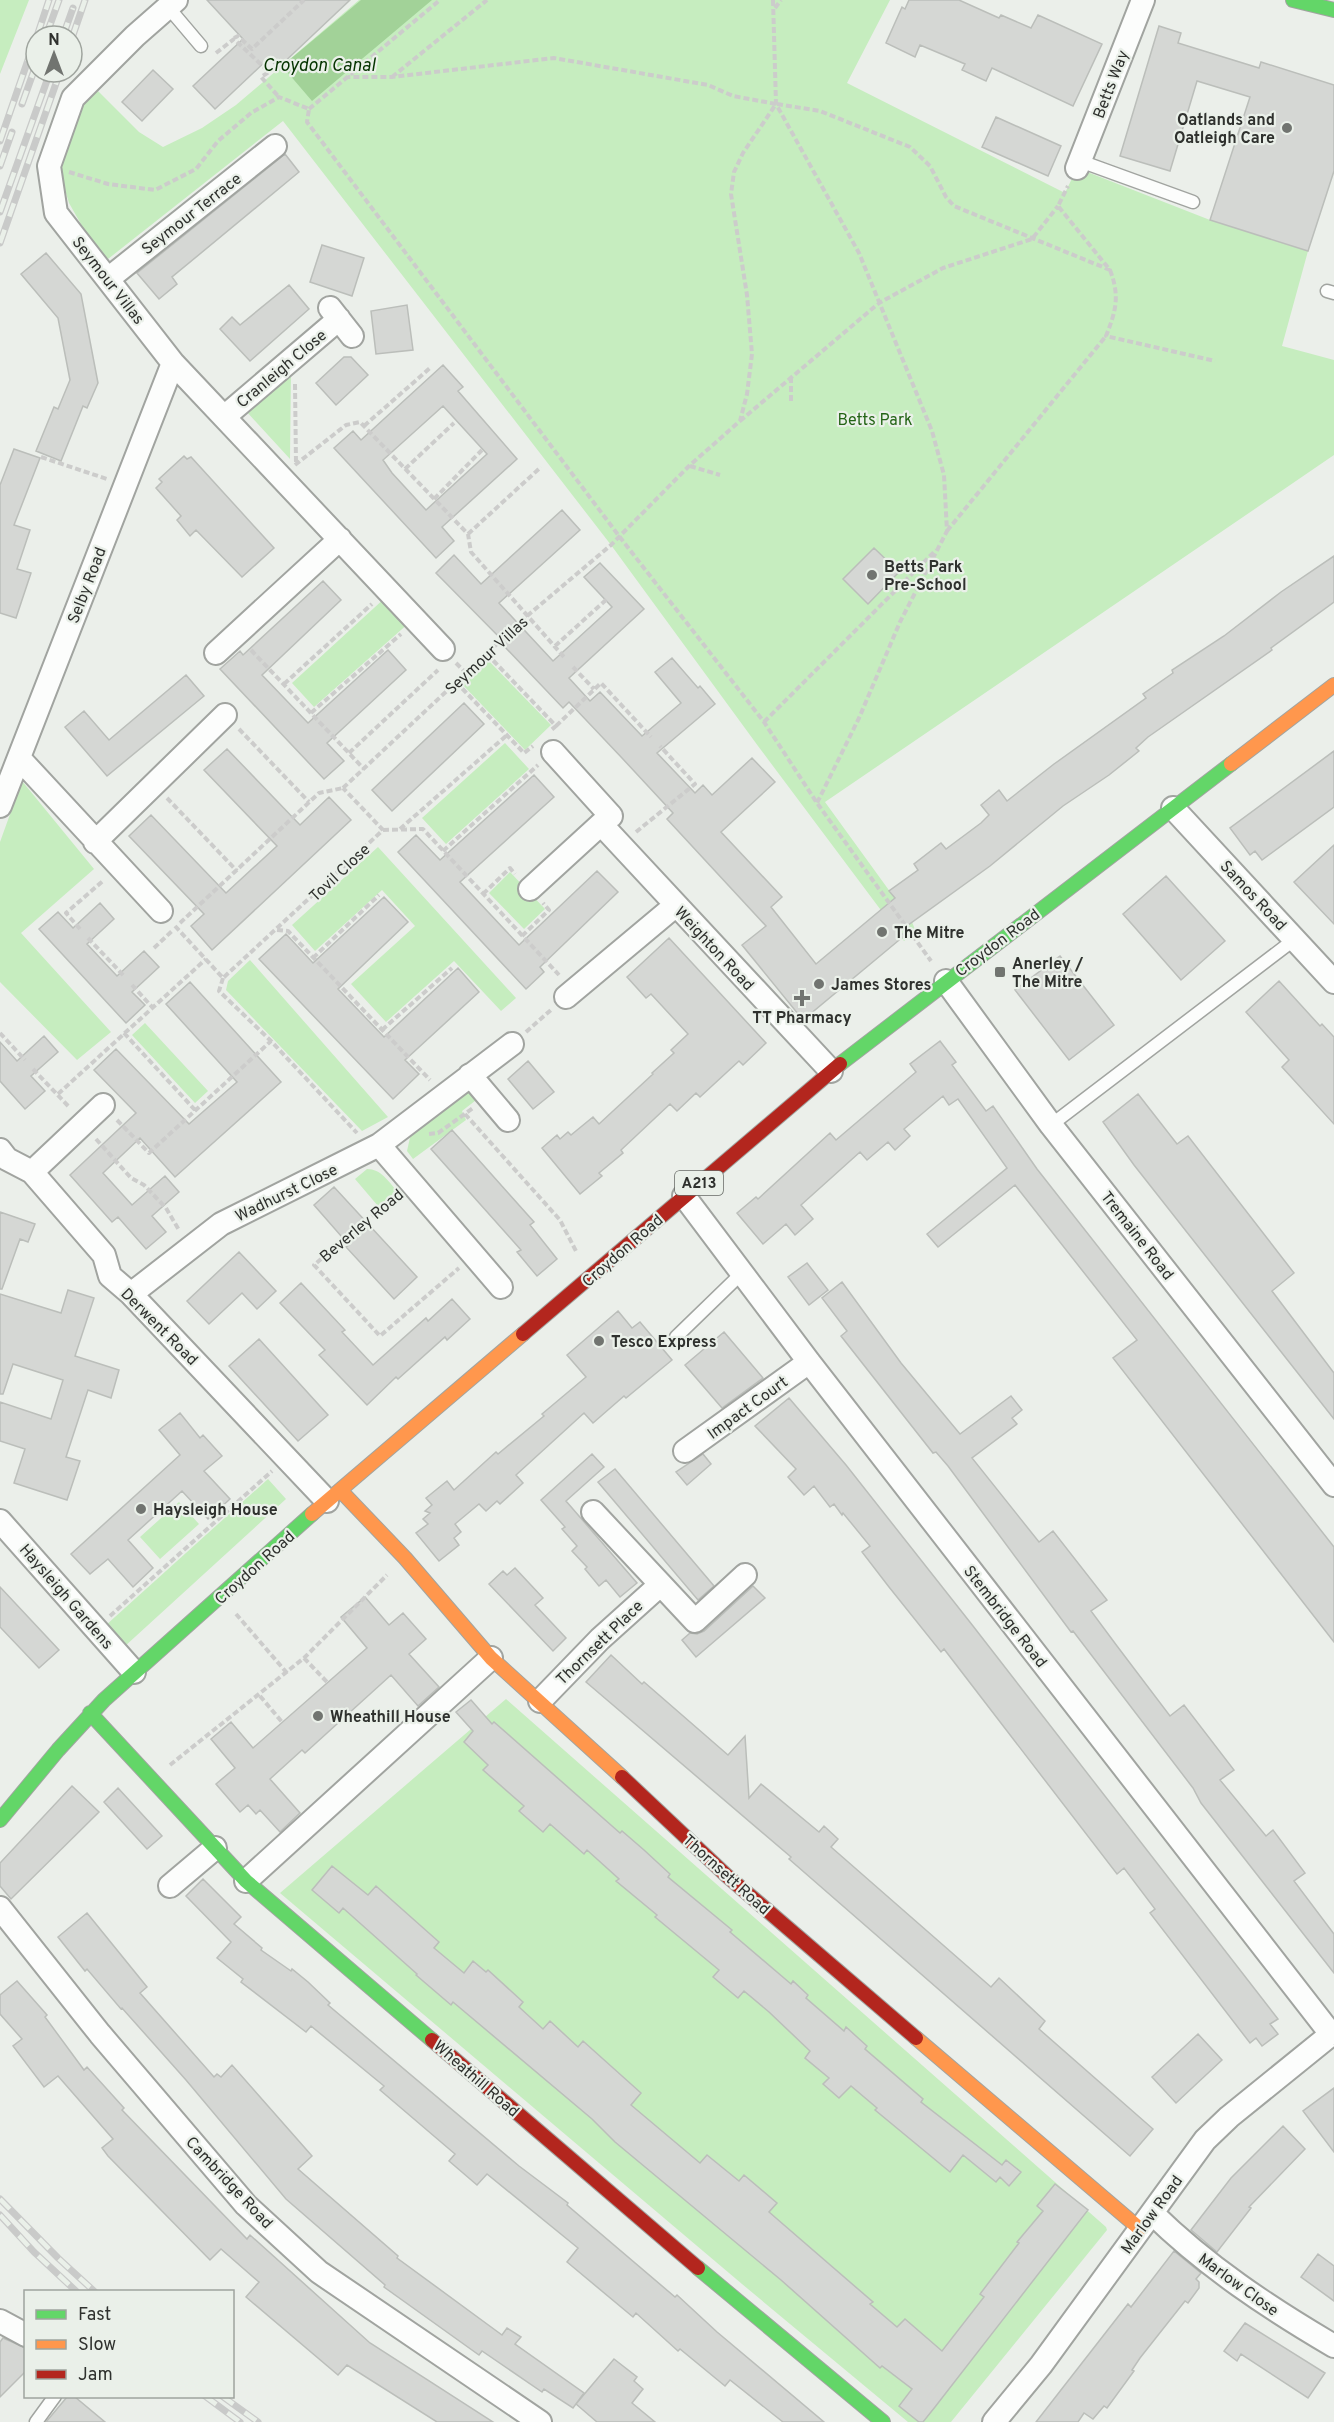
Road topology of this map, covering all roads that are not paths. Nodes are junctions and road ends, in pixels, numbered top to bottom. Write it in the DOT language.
graph roads {
  1 [pos="1143,0"];
  2 [pos="1293,0"];
  3 [pos="172,3"];
  4 [pos="1320,3"];
  5 [pos="1334,10"];
  6 [pos="201,46"];
  7 [pos="275,146"];
  8 [pos="1078,164"];
  9 [pos="1193,202"];
  10 [pos="108,279"];
  11 [pos="340,321"];
  12 [pos="173,363"];
  13 [pos="224,417"];
  14 [pos="340,539"];
  15 [pos="216,653"];
  16 [pos="443,657"];
  17 [pos="1334,685"];
  18 [pos="225,715"];
  19 [pos="548,741"];
  20 [pos="19,758"];
  21 [pos="0,806"];
  22 [pos="1173,808"];
  23 [pos="601,824"];
  24 [pos="95,842"];
  25 [pos="530,889"];
  26 [pos="676,905"];
  27 [pos="168,919"];
  28 [pos="1295,939"];
  29 [pos="946,981"];
  30 [pos="1334,981"];
  31 [pos="570,994"];
  32 [pos="512,1044"];
  33 [pos="831,1071"];
  34 [pos="470,1075"];
  35 [pos="104,1105"];
  36 [pos="508,1120"];
  37 [pos="1051,1125"];
  38 [pos="376,1147"];
  39 [pos="2,1158"];
  40 [pos="32,1172"];
  41 [pos="684,1196"];
  42 [pos="742,1273"];
  43 [pos="501,1287"];
  44 [pos="131,1294"];
  45 [pos="676,1337"];
  46 [pos="809,1362"];
  47 [pos="685,1451"];
  48 [pos="1334,1485"];
  49 [pos="334,1496"];
  50 [pos="593,1512"];
  51 [pos="0,1521"];
  52 [pos="745,1575"];
  53 [pos="660,1585"];
  54 [pos="491,1658"];
  55 [pos="134,1672"];
  56 [pos="540,1701"];
  57 [pos="90,1713"];
  58 [pos="0,1820"];
  59 [pos="215,1848"];
  60 [pos="246,1881"];
  61 [pos="170,1886"];
  62 [pos="0,1908"];
  63 [pos="1333,2033"];
  64 [pos="1146,2221"];
  65 [pos="0,2321"];
  66 [pos="24,2333"];
  67 [pos="1334,2346"];
  68 [pos="54,2398"];
  69 [pos="36,2422"];
  70 [pos="540,2422"];
  71 [pos="883,2422"];
  72 [pos="994,2422"];
  1 -- 8 [label="street, Betts Way"];
  2 -- 4 [label="street"];
  3 -- 6 [label="lane"];
  3 -- 10 [label="street, Seymour Villas"];
  4 -- 5 [label="street"];
  7 -- 10 [label="street, Seymour Terrace"];
  8 -- 9 [label="lane"];
  10 -- 12 [label="street, Seymour Villas"];
  11 -- 13 [label="street, Cranleigh Close"];
  12 -- 13 [label="street, Seymour Villas"];
  12 -- 20 [label="street, Selby Road"];
  13 -- 14 [label="street, Seymour Villas"];
  14 -- 15 [label="street"];
  14 -- 16 [label="street, Seymour Villas"];
  17 -- 22 [label="street, Croydon Road / A213"];
  18 -- 24 [label="street"];
  19 -- 23 [label="street"];
  20 -- 21 [label="street, Selby Road"];
  20 -- 24 [label="street"];
  22 -- 28 [label="street, Samos Road"];
  22 -- 29 [label="street, Croydon Road / A213"];
  23 -- 25 [label="street"];
  23 -- 26 [label="street, Weighton Road"];
  24 -- 27 [label="street"];
  26 -- 31 [label="street"];
  26 -- 33 [label="street, Weighton Road"];
  28 -- 30 [label="street, Samos Road"];
  28 -- 37 [label="lane"];
  29 -- 33 [label="street, Croydon Road / A213"];
  29 -- 37 [label="street, Tremaine Road"];
  32 -- 34 [label="street, Wadhurst Close"];
  33 -- 41 [label="street, Croydon Road / A213"];
  34 -- 36 [label="street"];
  34 -- 38 [label="street, Wadhurst Close"];
  35 -- 40 [label="street"];
  37 -- 48 [label="street, Tremaine Road"];
  38 -- 43 [label="street, Beverley Road"];
  38 -- 44 [label="street, Wadhurst Close"];
  39 -- 40 [label="street, Derwent Road"];
  40 -- 44 [label="street, Derwent Road"];
  41 -- 42 [label="street, Stembridge Road"];
  41 -- 49 [label="street, Croydon Road / A213"];
  42 -- 45 [label="lane"];
  42 -- 46 [label="street, Stembridge Road"];
  44 -- 49 [label="street, Derwent Road"];
  46 -- 47 [label="street, Impact Court"];
  46 -- 63 [label="street, Stembridge Road"];
  49 -- 54 [label="street, Thornsett Road"];
  49 -- 55 [label="street, Croydon Road / A213"];
  50 -- 53 [label="street"];
  51 -- 55 [label="street, Haysleigh Gardens"];
  52 -- 53 [label="street"];
  53 -- 56 [label="street, Thornsett Place"];
  54 -- 56 [label="street, Thornsett Road"];
  54 -- 60 [label="street"];
  55 -- 57 [label="street, Croydon Road / A213"];
  56 -- 64 [label="street, Thornsett Road"];
  57 -- 58 [label="street, Croydon Road / A213"];
  57 -- 59 [label="street, Wheathill Road"];
  59 -- 60 [label="street, Wheathill Road"];
  59 -- 61 [label="street"];
  60 -- 71 [label="street, Wheathill Road"];
  62 -- 70 [label="street, Cambridge Road"];
  63 -- 64 [label="street, Marlow Road"];
  64 -- 67 [label="street, Marlow Close"];
  64 -- 72 [label="street, Marlow Road"];
  65 -- 66 [label="street"];
  68 -- 69 [label="lane"];
}
